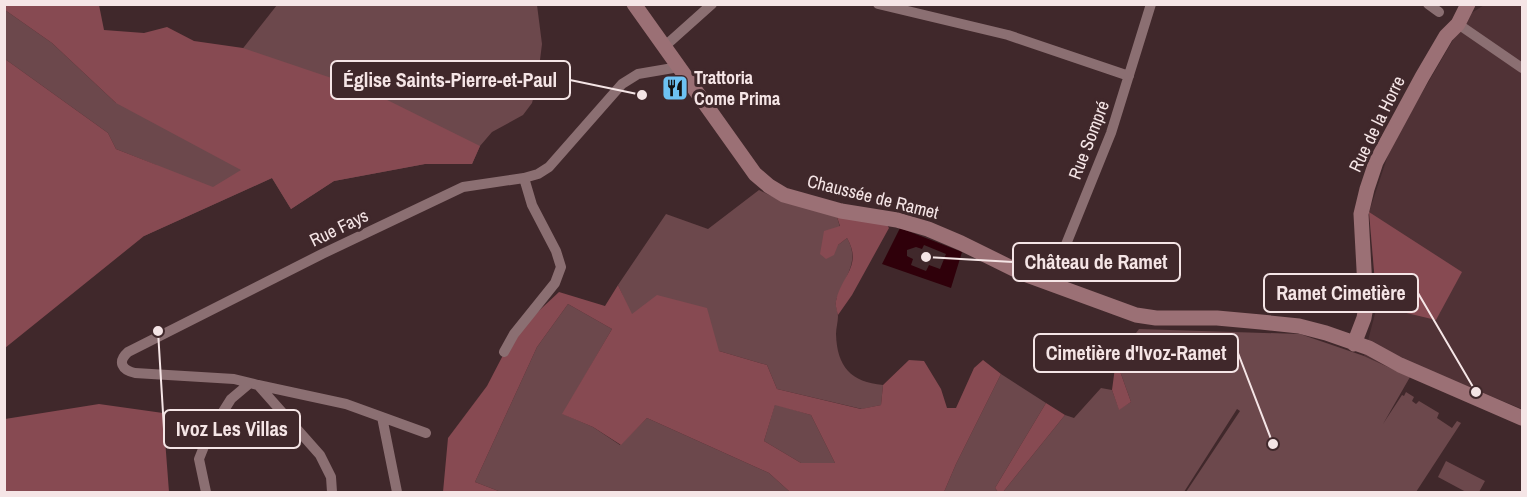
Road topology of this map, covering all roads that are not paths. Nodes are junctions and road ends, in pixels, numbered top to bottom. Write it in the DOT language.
graph roads {
  1 [pos="634,4"];
  2 [pos="712,4"];
  3 [pos="878,4"];
  4 [pos="1150,4"];
  5 [pos="1428,4"];
  6 [pos="1468,4"];
  7 [pos="1439,12"];
  8 [pos="1458,24"];
  9 [pos="665,46"];
  10 [pos="679,67"];
  11 [pos="1522,68"];
  12 [pos="1129,77"];
  13 [pos="524,178"];
  14 [pos="1050,284"];
  15 [pos="1354,344"];
  16 [pos="504,352"];
  17 [pos="254,384"];
  18 [pos="382,417"];
  19 [pos="1522,417"];
  20 [pos="426,433"];
  21 [pos="206,492"];
  22 [pos="332,492"];
  23 [pos="396,492"];
  1 -- 9 [label="main road"];
  2 -- 9 [label="street"];
  3 -- 12 [label="street"];
  4 -- 12 [label="street, Rue Sompré"];
  5 -- 7 [label="street"];
  6 -- 8 [label="main road, Rue de la Horre"];
  8 -- 11 [label="street"];
  8 -- 15 [label="main road, Rue de la Horre"];
  9 -- 10 [label="main road"];
  10 -- 13 [label="street, Rue Fays"];
  10 -- 14 [label="main road, Chaussée de Ramet"];
  12 -- 14 [label="street, Rue Sompré"];
  13 -- 16 [label="street"];
  13 -- 17 [label="street, Rue Fays"];
  14 -- 15 [label="main road, Chaussée de Ramet"];
  15 -- 19 [label="main road, Chaussée de Ramet"];
  17 -- 18 [label="street"];
  17 -- 21 [label="street"];
  17 -- 22 [label="street"];
  18 -- 20 [label="street"];
  18 -- 23 [label="street"];
}
